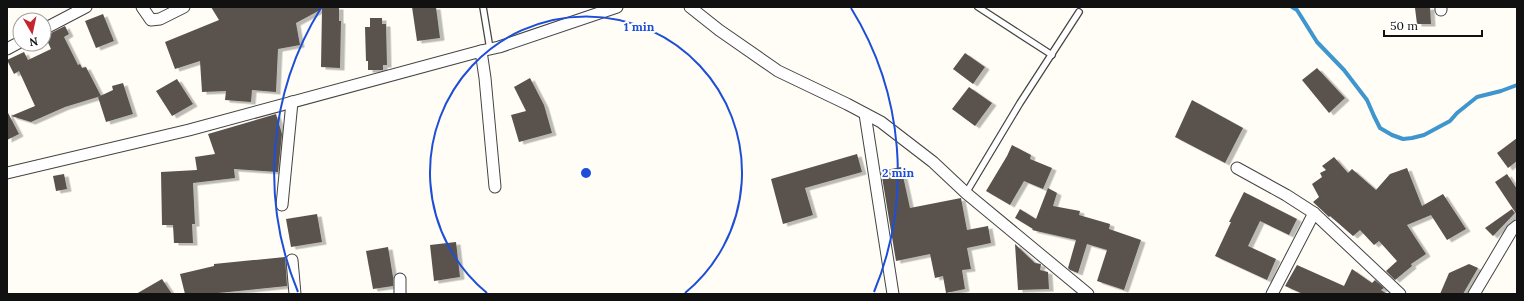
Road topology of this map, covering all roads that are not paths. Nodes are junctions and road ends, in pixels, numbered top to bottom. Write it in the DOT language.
graph roads {
  1 [pos="86,7"];
  2 [pos="142,7"];
  3 [pos="184,7"];
  4 [pos="483,7"];
  5 [pos="617,7"];
  6 [pos="690,7"];
  7 [pos="978,7"];
  8 [pos="1079,12"];
  9 [pos="52,25"];
  10 [pos="486,50"];
  11 [pos="1052,55"];
  12 [pos="292,102"];
  13 [pos="865,114"];
  14 [pos="1237,168"];
  15 [pos="7,173"];
  16 [pos="495,188"];
  17 [pos="966,193"];
  18 [pos="282,205"];
  19 [pos="1314,213"];
  20 [pos="1515,230"];
  21 [pos="292,260"];
  22 [pos="400,279"];
  23 [pos="295,294"];
  24 [pos="400,294"];
  25 [pos="893,294"];
  26 [pos="1088,294"];
  27 [pos="1272,294"];
  28 [pos="1400,294"];
  29 [pos="1474,294"];
  1 -- 9 [label="street"];
  2 -- 3 [label="street"];
  4 -- 10 [label="lane"];
  5 -- 10 [label="street"];
  6 -- 13 [label="street"];
  7 -- 11 [label="lane"];
  8 -- 11 [label="lane"];
  10 -- 12 [label="street"];
  10 -- 16 [label="street"];
  11 -- 17 [label="lane"];
  12 -- 15 [label="street"];
  12 -- 18 [label="street"];
  13 -- 17 [label="street"];
  13 -- 25 [label="street"];
  14 -- 19 [label="street"];
  17 -- 26 [label="street"];
  19 -- 27 [label="street"];
  19 -- 28 [label="street"];
  20 -- 29 [label="street"];
  21 -- 23 [label="street"];
  22 -- 24 [label="street"];
}
